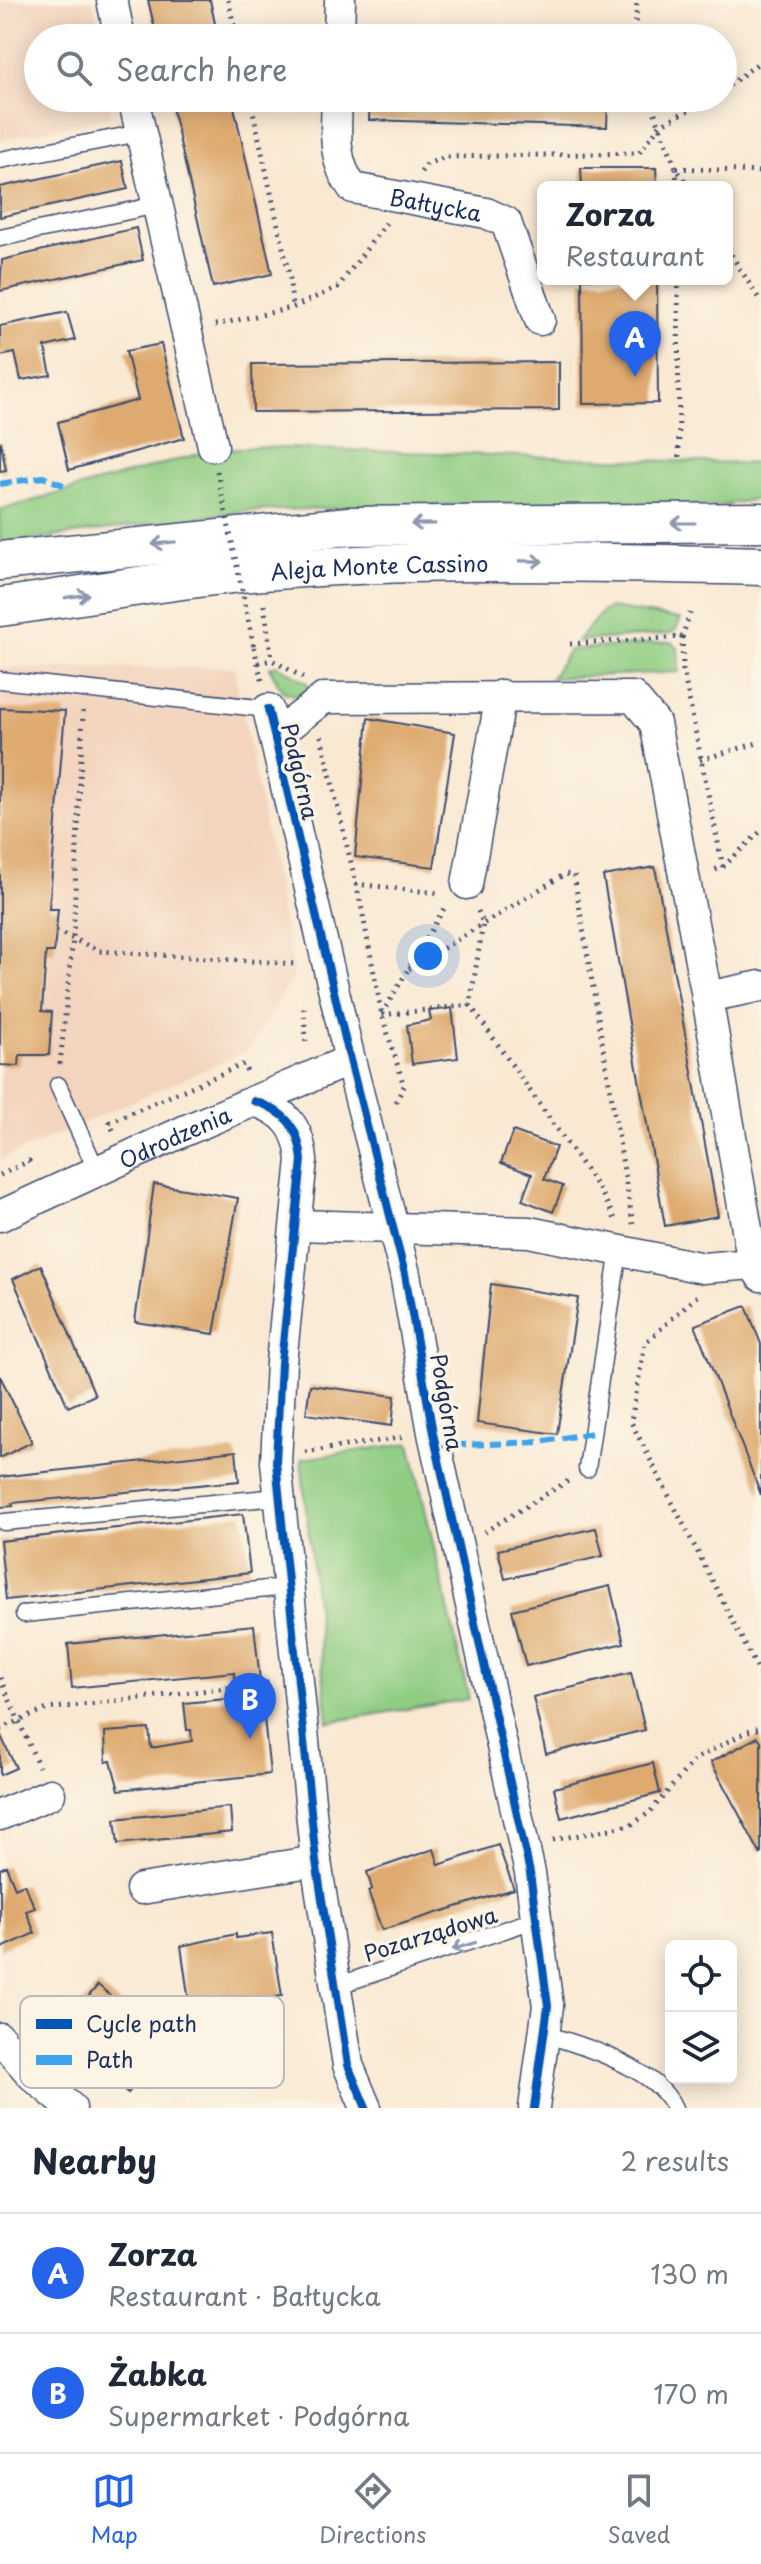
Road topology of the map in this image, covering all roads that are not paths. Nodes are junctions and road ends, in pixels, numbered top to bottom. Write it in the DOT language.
graph roads {
  1 [pos="112,0"];
  2 [pos="340,0"];
  3 [pos="117,24"];
  4 [pos="339,24"];
  5 [pos="136,112"];
  6 [pos="337,112"];
  7 [pos="140,133"];
  8 [pos="0,160"];
  9 [pos="157,205"];
  10 [pos="0,238"];
  11 [pos="540,320"];
  12 [pos="215,458"];
  13 [pos="761,522"];
  14 [pos="0,561"];
  15 [pos="761,566"];
  16 [pos="0,607"];
  17 [pos="0,680"];
  18 [pos="501,695"];
  19 [pos="271,723"];
  20 [pos="467,884"];
  21 [pos="761,986"];
  22 [pos="707,997"];
  23 [pos="350,1060"];
  24 [pos="58,1085"];
  25 [pos="254,1090"];
  26 [pos="93,1163"];
  27 [pos="0,1216"];
  28 [pos="297,1225"];
  29 [pos="394,1228"];
  30 [pos="628,1251"];
  31 [pos="758,1267"];
  32 [pos="587,1469"];
  33 [pos="279,1497"];
  34 [pos="4,1522"];
  35 [pos="287,1587"];
  36 [pos="24,1614"];
  37 [pos="46,1783"];
  38 [pos="0,1815"];
  39 [pos="316,1861"];
  40 [pos="141,1889"];
  41 [pos="537,1919"];
  42 [pos="336,1986"];
  43 [pos="547,2035"];
  44 [pos="0,2038"];
  45 [pos="20,2061"];
  46 [pos="46,2088"];
  47 [pos="65,2106"];
  48 [pos="366,2108"];
  49 [pos="534,2108"];
  50 [pos="674,2108"];
  1 -- 3 [label="street"];
  2 -- 4 [label="street"];
  5 -- 7 [label="street"];
  6 -- 11 [label="street, Bałtycka"];
  7 -- 8 [label="lane"];
  7 -- 9 [label="street"];
  9 -- 10 [label="lane"];
  9 -- 12 [label="street"];
  13 -- 14 [label="street, Aleja Monte Cassino, one-way"];
  16 -- 15 [label="street, Aleja Monte Cassino, one-way"];
  17 -- 19 [label="lane"];
  18 -- 19 [label="street, Podgórna"];
  18 -- 20 [label="street"];
  18 -- 22 [label="street, Podgórna"];
  19 -- 23 [label="street, Podgórna"];
  21 -- 22 [label="street"];
  22 -- 31 [label="street, Podgórna"];
  23 -- 25 [label="street, Odrodzenia"];
  23 -- 29 [label="street, Podgórna"];
  24 -- 26 [label="lane"];
  25 -- 26 [label="street, Odrodzenia"];
  25 -- 28 [label="street"];
  26 -- 27 [label="street, Odrodzenia"];
  28 -- 29 [label="street"];
  28 -- 33 [label="street"];
  29 -- 30 [label="street"];
  29 -- 41 [label="street, Podgórna"];
  30 -- 31 [label="street"];
  30 -- 32 [label="lane"];
  33 -- 34 [label="lane"];
  33 -- 35 [label="street"];
  35 -- 36 [label="lane"];
  35 -- 39 [label="street"];
  37 -- 38 [label="street"];
  39 -- 40 [label="street"];
  39 -- 42 [label="street"];
  41 -- 42 [label="lane, Pozarządowa, one-way"];
  41 -- 43 [label="street, Podgórna"];
  42 -- 48 [label="street"];
  43 -- 49 [label="street, Podgórna"];
  43 -- 50 [label="lane"];
  44 -- 45 [label="street"];
  46 -- 47 [label="street"];
}
